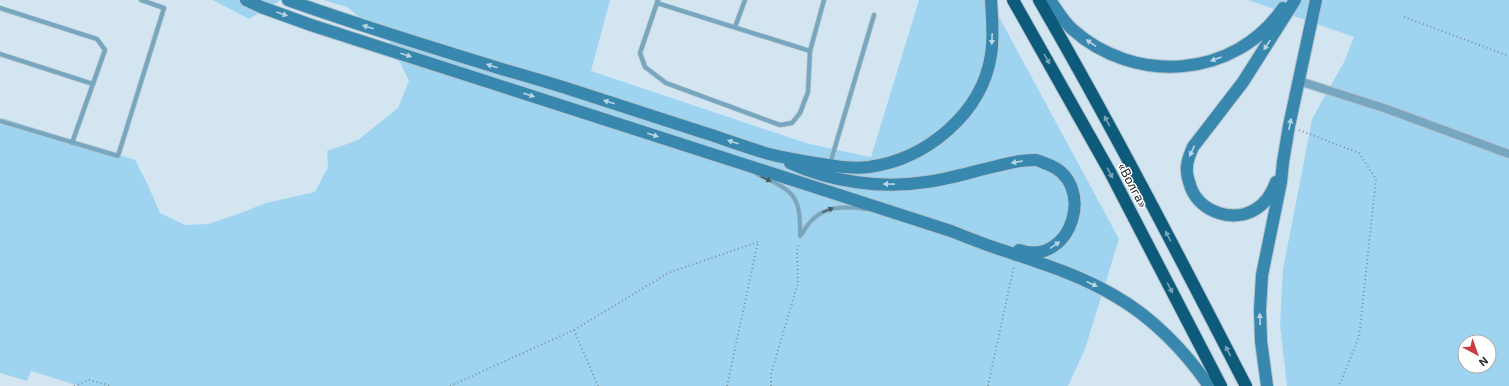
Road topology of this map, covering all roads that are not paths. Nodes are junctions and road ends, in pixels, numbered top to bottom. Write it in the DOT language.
graph roads {
  1 [pos="141,0"];
  2 [pos="246,0"];
  3 [pos="288,0"];
  4 [pos="745,0"];
  5 [pos="824,0"];
  6 [pos="991,0"];
  7 [pos="1014,0"];
  8 [pos="1039,0"];
  9 [pos="1050,0"];
  10 [pos="1288,0"];
  11 [pos="1295,0"];
  12 [pos="1316,0"];
  13 [pos="657,2"];
  14 [pos="0,8"];
  15 [pos="874,15"];
  16 [pos="736,27"];
  17 [pos="810,51"];
  18 [pos="0,54"];
  19 [pos="1299,81"];
  20 [pos="93,84"];
  21 [pos="0,121"];
  22 [pos="72,142"];
  23 [pos="770,154"];
  24 [pos="1509,154"];
  25 [pos="718,156"];
  26 [pos="1283,162"];
  27 [pos="829,166"];
  28 [pos="897,214"];
  29 [pos="951,231"];
  30 [pos="1209,386"];
  31 [pos="1221,386"];
  32 [pos="1246,386"];
  33 [pos="1267,386"];
  1 -- 22 [label="lane"];
  2 -- 25 [label="street, one-way"];
  23 -- 3 [label="street, one-way"];
  4 -- 16 [label="lane"];
  5 -- 17 [label="lane"];
  6 -- 27 [label="street, one-way"];
  7 -- 31 [label="highway, «Волга», one-way"];
  32 -- 8 [label="highway, «Волга», one-way"];
  10 -- 9 [label="street, one-way"];
  11 -- 26 [label="street, one-way"];
  12 -- 19 [label="street"];
  13 -- 16 [label="lane"];
  13 -- 17 [label="lane"];
  14 -- 20 [label="lane"];
  15 -- 27 [label="lane"];
  16 -- 17 [label="lane"];
  18 -- 20 [label="lane"];
  19 -- 24 [label="street"];
  26 -- 19 [label="street, one-way"];
  20 -- 22 [label="lane"];
  21 -- 22 [label="lane"];
  23 -- 27 [label="street"];
  29 -- 23 [label="street, one-way"];
  25 -- 28 [label="street"];
  25 -- 28 [label="lane, one-way"];
  33 -- 26 [label="street, one-way"];
  28 -- 29 [label="street"];
  29 -- 30 [label="street, one-way"];
}
